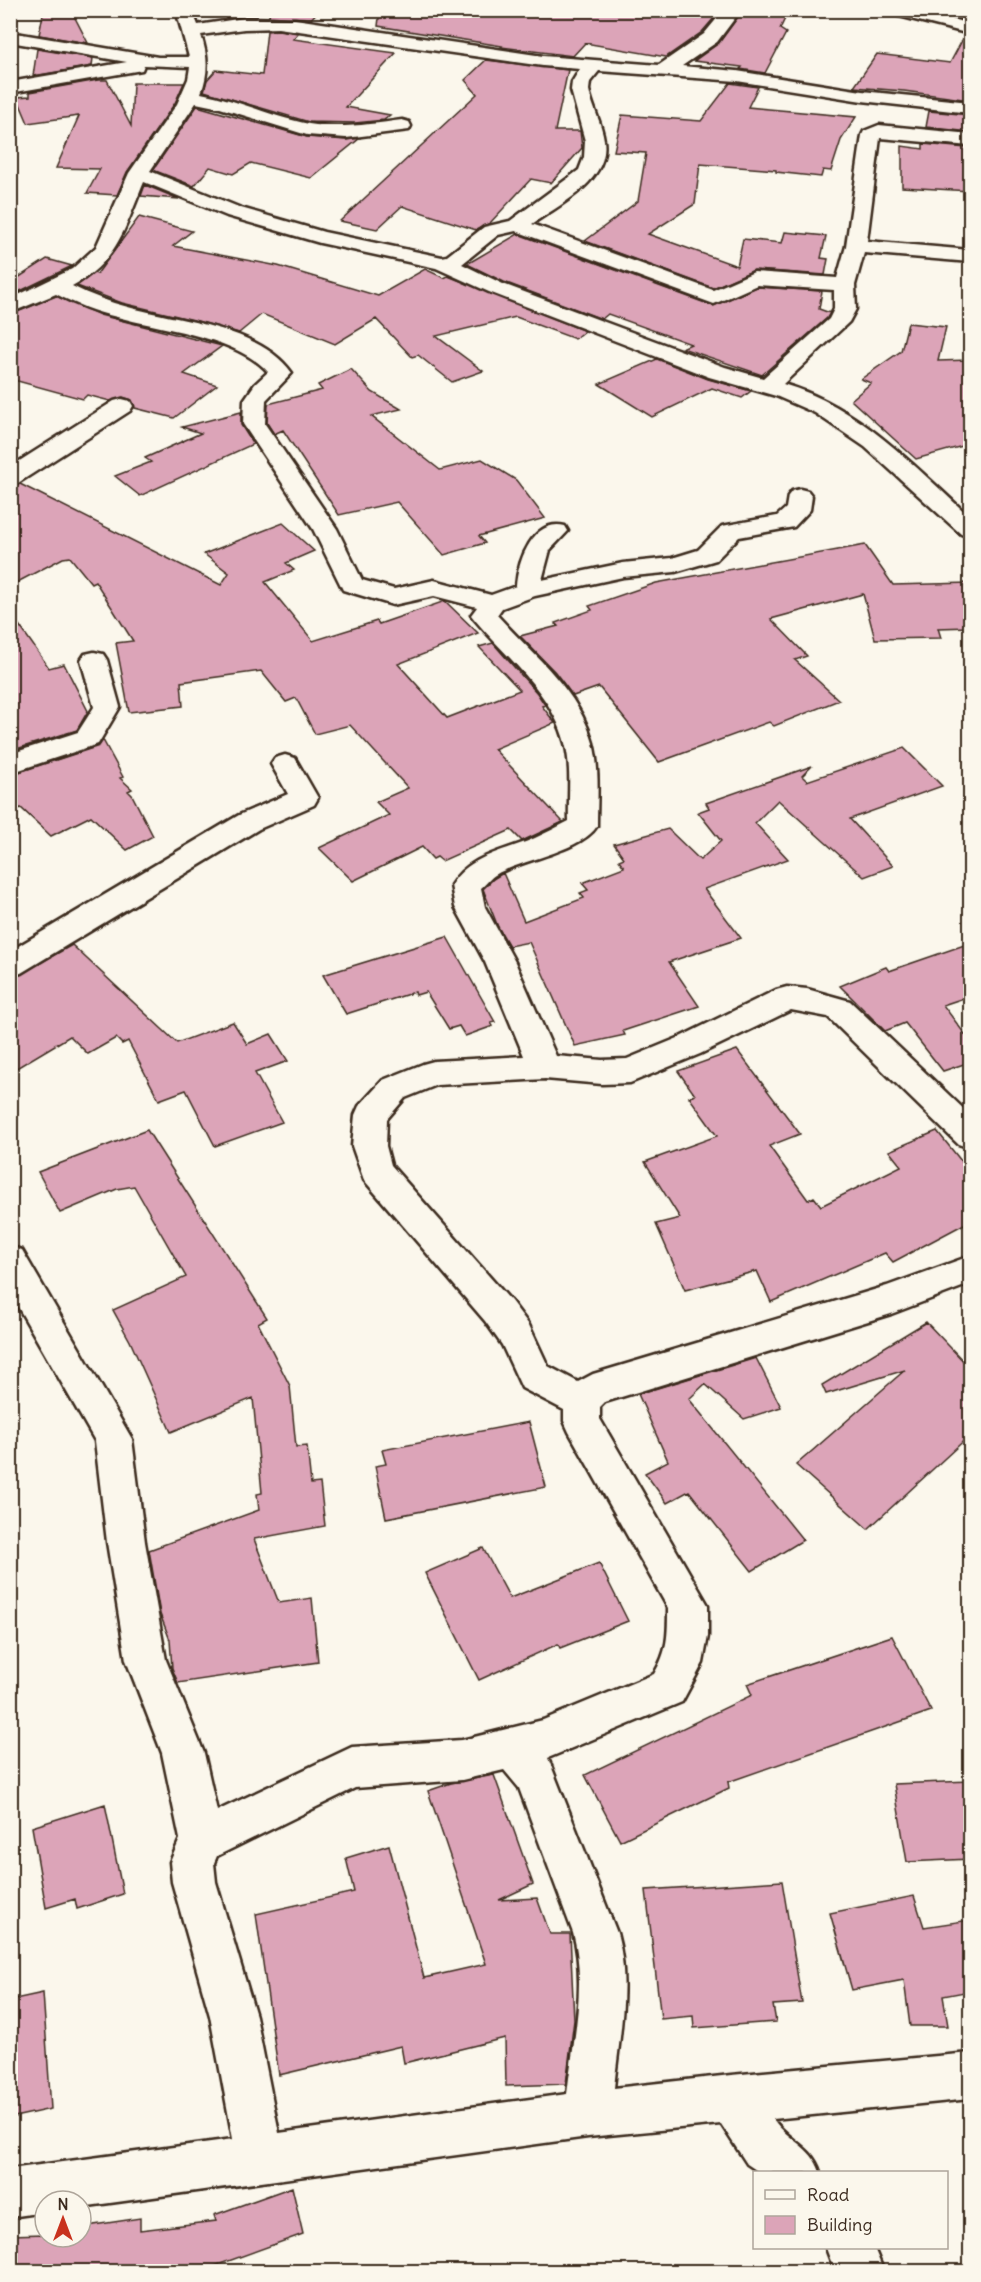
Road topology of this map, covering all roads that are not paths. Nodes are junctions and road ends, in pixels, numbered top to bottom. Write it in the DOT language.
graph roads {
  1 [pos="183,10"];
  2 [pos="733,10"];
  3 [pos="897,10"];
  4 [pos="916,13"];
  5 [pos="970,18"];
  6 [pos="953,24"];
  7 [pos="970,29"];
  8 [pos="191,32"];
  9 [pos="10,37"];
  10 [pos="159,62"];
  11 [pos="198,62"];
  12 [pos="594,66"];
  13 [pos="661,71"];
  14 [pos="10,87"];
  15 [pos="190,96"];
  16 [pos="970,107"];
  17 [pos="402,126"];
  18 [pos="970,140"];
  19 [pos="139,173"];
  20 [pos="518,225"];
  21 [pos="856,246"];
  22 [pos="970,256"];
  23 [pos="442,263"];
  24 [pos="54,285"];
  25 [pos="844,285"];
  26 [pos="10,307"];
  27 [pos="767,386"];
  28 [pos="122,406"];
  29 [pos="10,478"];
  30 [pos="800,496"];
  31 [pos="970,529"];
  32 [pos="556,531"];
  33 [pos="528,590"];
  34 [pos="493,603"];
  35 [pos="94,660"];
  36 [pos="10,764"];
  37 [pos="285,764"];
  38 [pos="10,964"];
  39 [pos="545,1067"];
  40 [pos="970,1135"];
  41 [pos="10,1260"];
  42 [pos="970,1270"];
  43 [pos="582,1402"];
  44 [pos="513,1748"];
  45 [pos="202,1841"];
  46 [pos="970,2076"];
  47 [pos="731,2098"];
  48 [pos="588,2114"];
  49 [pos="260,2158"];
  50 [pos="795,2171"];
  51 [pos="10,2193"];
  52 [pos="851,2249"];
  53 [pos="860,2271"];
  1 -- 8 [label="street"];
  2 -- 13 [label="street"];
  3 -- 4 [label="street"];
  4 -- 6 [label="street"];
  5 -- 6 [label="street"];
  6 -- 7 [label="street"];
  8 -- 11 [label="street"];
  8 -- 12 [label="street"];
  9 -- 10 [label="street"];
  10 -- 11 [label="street"];
  10 -- 14 [label="street"];
  11 -- 15 [label="street"];
  12 -- 13 [label="street"];
  12 -- 20 [label="street"];
  13 -- 16 [label="street"];
  15 -- 17 [label="street"];
  15 -- 19 [label="street"];
  18 -- 21 [label="street"];
  19 -- 23 [label="street"];
  19 -- 24 [label="street"];
  20 -- 23 [label="street"];
  20 -- 25 [label="street"];
  21 -- 22 [label="street"];
  21 -- 25 [label="street"];
  23 -- 27 [label="street"];
  24 -- 26 [label="street"];
  24 -- 34 [label="street"];
  25 -- 27 [label="street"];
  27 -- 31 [label="street"];
  28 -- 29 [label="street"];
  30 -- 33 [label="street"];
  32 -- 33 [label="street"];
  33 -- 34 [label="street"];
  34 -- 39 [label="street"];
  35 -- 36 [label="street"];
  37 -- 38 [label="street"];
  39 -- 40 [label="street"];
  39 -- 43 [label="street"];
  41 -- 45 [label="street"];
  42 -- 43 [label="street"];
  43 -- 44 [label="street"];
  44 -- 45 [label="street"];
  44 -- 48 [label="street"];
  45 -- 49 [label="street"];
  46 -- 47 [label="street"];
  47 -- 48 [label="street"];
  47 -- 50 [label="street"];
  48 -- 49 [label="street"];
  49 -- 51 [label="street"];
  52 -- 53 [label="street"];
}
